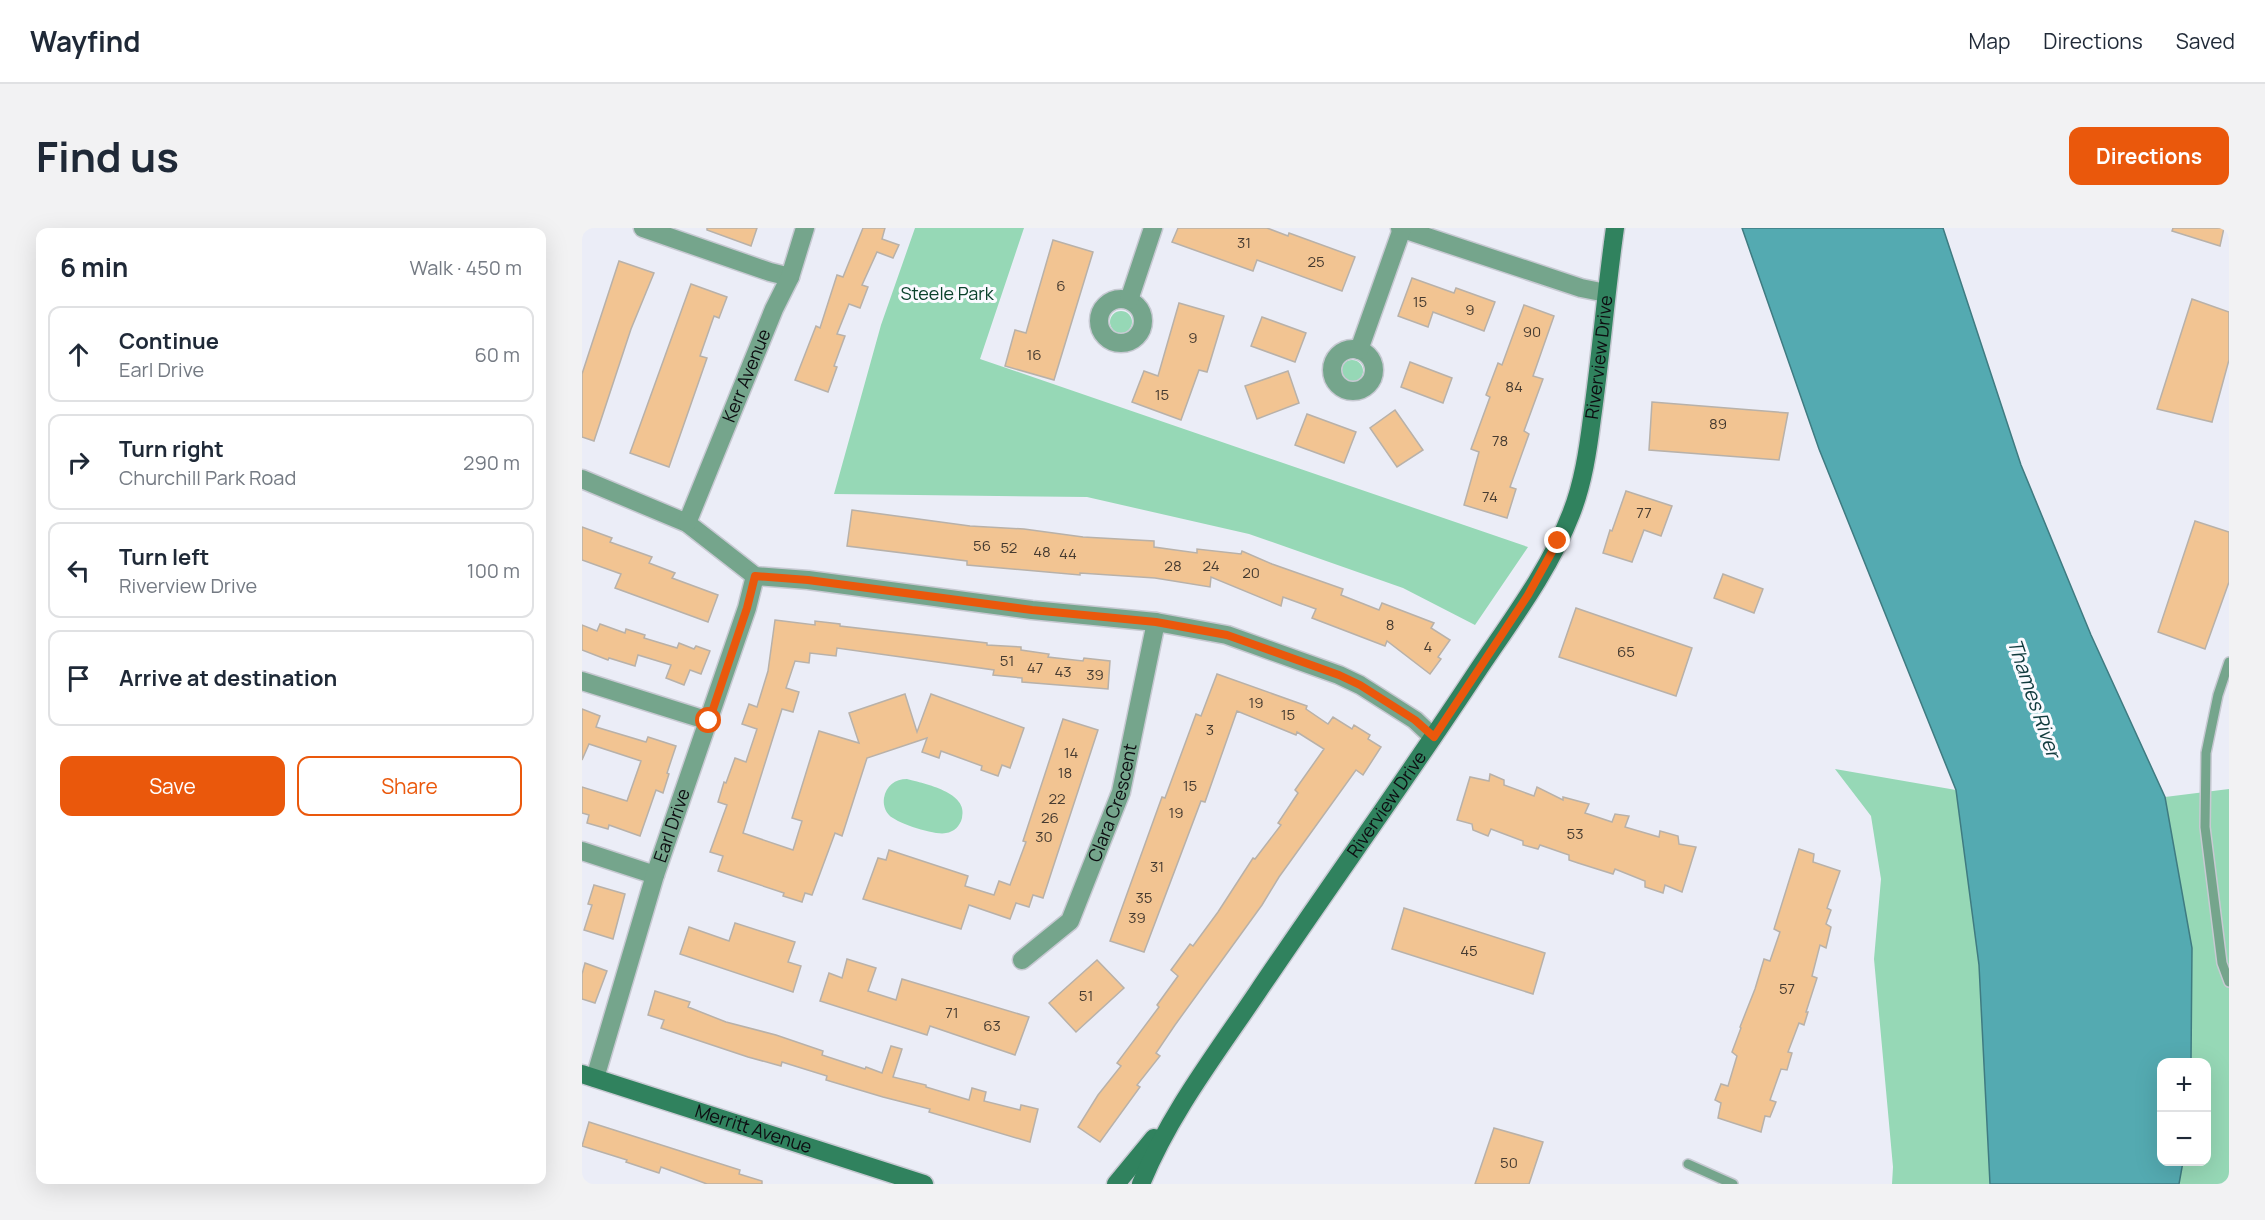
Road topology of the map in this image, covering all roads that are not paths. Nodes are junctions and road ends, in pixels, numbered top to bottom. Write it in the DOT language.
graph roads {
  1 [pos="643,228"];
  2 [pos="805,228"];
  3 [pos="1153,228"];
  4 [pos="1401,228"];
  5 [pos="1615,228"];
  6 [pos="790,277"];
  7 [pos="1606,293"];
  8 [pos="1128,300"];
  9 [pos="1359,350"];
  10 [pos="582,479"];
  11 [pos="687,523"];
  12 [pos="755,576"];
  13 [pos="1156,622"];
  14 [pos="2229,662"];
  15 [pos="582,681"];
  16 [pos="709,721"];
  17 [pos="1434,737"];
  18 [pos="582,851"];
  19 [pos="655,875"];
  20 [pos="1022,960"];
  21 [pos="2229,982"];
  22 [pos="588,1076"];
  23 [pos="1177,1112"];
  24 [pos="1688,1164"];
  25 [pos="924,1184"];
  26 [pos="1116,1184"];
  27 [pos="1141,1184"];
  28 [pos="1733,1184"];
  1 -- 6 [label="street"];
  2 -- 6 [label="street, Kerr Avenue"];
  3 -- 8 [label="street"];
  4 -- 7 [label="street"];
  4 -- 9 [label="street"];
  5 -- 7 [label="street, Riverview Drive"];
  6 -- 11 [label="street, Kerr Avenue"];
  7 -- 17 [label="street, Riverview Drive"];
  10 -- 11 [label="street"];
  11 -- 12 [label="street"];
  12 -- 13 [label="street"];
  12 -- 16 [label="street, Earl Drive"];
  13 -- 17 [label="street"];
  13 -- 20 [label="street, Clara Crescent"];
  14 -- 21 [label="lane"];
  15 -- 16 [label="street"];
  16 -- 19 [label="street, Earl Drive"];
  17 -- 23 [label="street, Riverview Drive"];
  18 -- 19 [label="street"];
  19 -- 22 [label="street, Earl Drive"];
  22 -- 25 [label="street, Merritt Avenue"];
  23 -- 26 [label="street"];
  23 -- 27 [label="street, Riverview Drive"];
  24 -- 28 [label="lane"];
}
